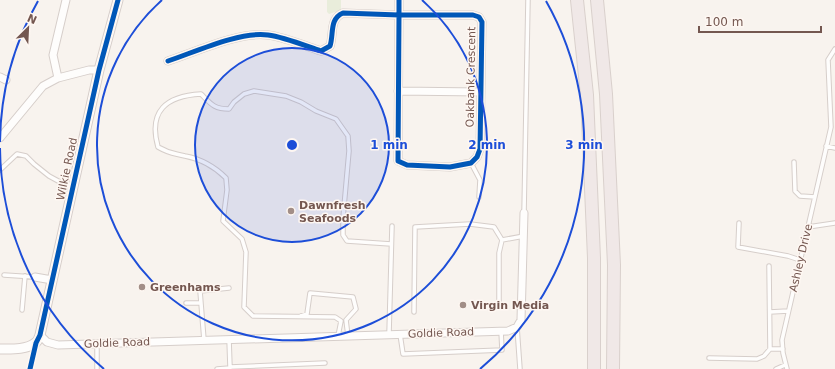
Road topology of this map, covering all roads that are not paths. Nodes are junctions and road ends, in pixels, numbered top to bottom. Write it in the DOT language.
graph roads {
  1 [pos="66,0"];
  2 [pos="118,0"];
  3 [pos="399,0"];
  4 [pos="528,0"];
  5 [pos="577,0"];
  6 [pos="597,0"];
  7 [pos="399,15"];
  8 [pos="835,49"];
  9 [pos="168,61"];
  10 [pos="98,70"];
  11 [pos="58,78"];
  12 [pos="398,91"];
  13 [pos="481,92"];
  14 [pos="0,138"];
  15 [pos="826,146"];
  16 [pos="835,148"];
  17 [pos="794,162"];
  18 [pos="471,163"];
  19 [pos="0,170"];
  20 [pos="73,187"];
  21 [pos="479,197"];
  22 [pos="814,197"];
  23 [pos="524,213"];
  24 [pos="739,223"];
  25 [pos="835,224"];
  26 [pos="392,226"];
  27 [pos="808,227"];
  28 [pos="524,236"];
  29 [pos="502,240"];
  30 [pos="391,244"];
  31 [pos="800,260"];
  32 [pos="769,266"];
  33 [pos="4,275"];
  34 [pos="25,276"];
  35 [pos="35,277"];
  36 [pos="52,280"];
  37 [pos="230,288"];
  38 [pos="499,302"];
  39 [pos="186,303"];
  40 [pos="201,303"];
  41 [pos="22,310"];
  42 [pos="788,311"];
  43 [pos="414,312"];
  44 [pos="770,312"];
  45 [pos="296,317"];
  46 [pos="517,327"];
  47 [pos="501,331"];
  48 [pos="389,334"];
  49 [pos="400,334"];
  50 [pos="338,336"];
  51 [pos="348,336"];
  52 [pos="38,339"];
  53 [pos="204,340"];
  54 [pos="229,340"];
  55 [pos="98,344"];
  56 [pos="0,349"];
  57 [pos="770,349"];
  58 [pos="782,349"];
  59 [pos="709,358"];
  60 [pos="324,363"];
  61 [pos="786,367"];
  62 [pos="230,368"];
  63 [pos="97,369"];
  64 [pos="216,369"];
  65 [pos="520,369"];
  66 [pos="594,369"];
  67 [pos="613,369"];
  68 [pos="776,369"];
  1 -- 11 [label="street"];
  2 -- 10 [label="street, Wilkie Road"];
  3 -- 7 [label="street"];
  4 -- 23 [label="lane"];
  5 -- 66 [label="highway"];
  6 -- 67 [label="highway"];
  7 -- 9 [label="street"];
  7 -- 12 [label="street"];
  7 -- 13 [label="street, Oakbank Crescent"];
  8 -- 15 [label="lane, Ashley Drive"];
  10 -- 11 [label="street"];
  10 -- 20 [label="street, Wilkie Road"];
  11 -- 14 [label="street"];
  12 -- 13 [label="street"];
  12 -- 18 [label="street"];
  13 -- 18 [label="street, Oakbank Crescent"];
  15 -- 16 [label="lane"];
  15 -- 22 [label="lane, Ashley Drive"];
  17 -- 22 [label="lane"];
  18 -- 21 [label="lane"];
  19 -- 20 [label="lane"];
  20 -- 36 [label="street, Wilkie Road"];
  22 -- 27 [label="lane, Ashley Drive"];
  23 -- 28 [label="street"];
  24 -- 31 [label="lane"];
  25 -- 27 [label="lane"];
  26 -- 30 [label="lane"];
  27 -- 31 [label="lane, Ashley Drive"];
  28 -- 29 [label="lane"];
  28 -- 46 [label="street"];
  29 -- 38 [label="lane"];
  29 -- 43 [label="lane"];
  30 -- 45 [label="lane"];
  30 -- 48 [label="lane"];
  31 -- 42 [label="lane, Ashley Drive"];
  32 -- 44 [label="lane"];
  33 -- 34 [label="lane"];
  34 -- 35 [label="lane"];
  34 -- 41 [label="lane"];
  35 -- 36 [label="street"];
  36 -- 52 [label="street, Wilkie Road"];
  37 -- 40 [label="lane"];
  39 -- 40 [label="lane"];
  40 -- 53 [label="lane"];
  42 -- 44 [label="lane"];
  42 -- 58 [label="lane, Ashley Drive"];
  44 -- 57 [label="lane"];
  45 -- 50 [label="lane"];
  45 -- 51 [label="lane"];
  46 -- 47 [label="street, Goldie Road"];
  46 -- 65 [label="lane"];
  47 -- 49 [label="street, Goldie Road"];
  47 -- 49 [label="lane"];
  48 -- 49 [label="street, Goldie Road"];
  48 -- 51 [label="street, Goldie Road"];
  50 -- 51 [label="street, Goldie Road"];
  50 -- 54 [label="street, Goldie Road"];
  52 -- 55 [label="street, Goldie Road"];
  52 -- 56 [label="street"];
  53 -- 54 [label="street, Goldie Road"];
  53 -- 55 [label="street, Goldie Road"];
  54 -- 62 [label="lane"];
  55 -- 63 [label="lane"];
  57 -- 58 [label="lane"];
  57 -- 59 [label="lane"];
  58 -- 61 [label="lane, Ashley Drive"];
  60 -- 62 [label="lane"];
  61 -- 68 [label="lane"];
  62 -- 64 [label="lane"];
}
